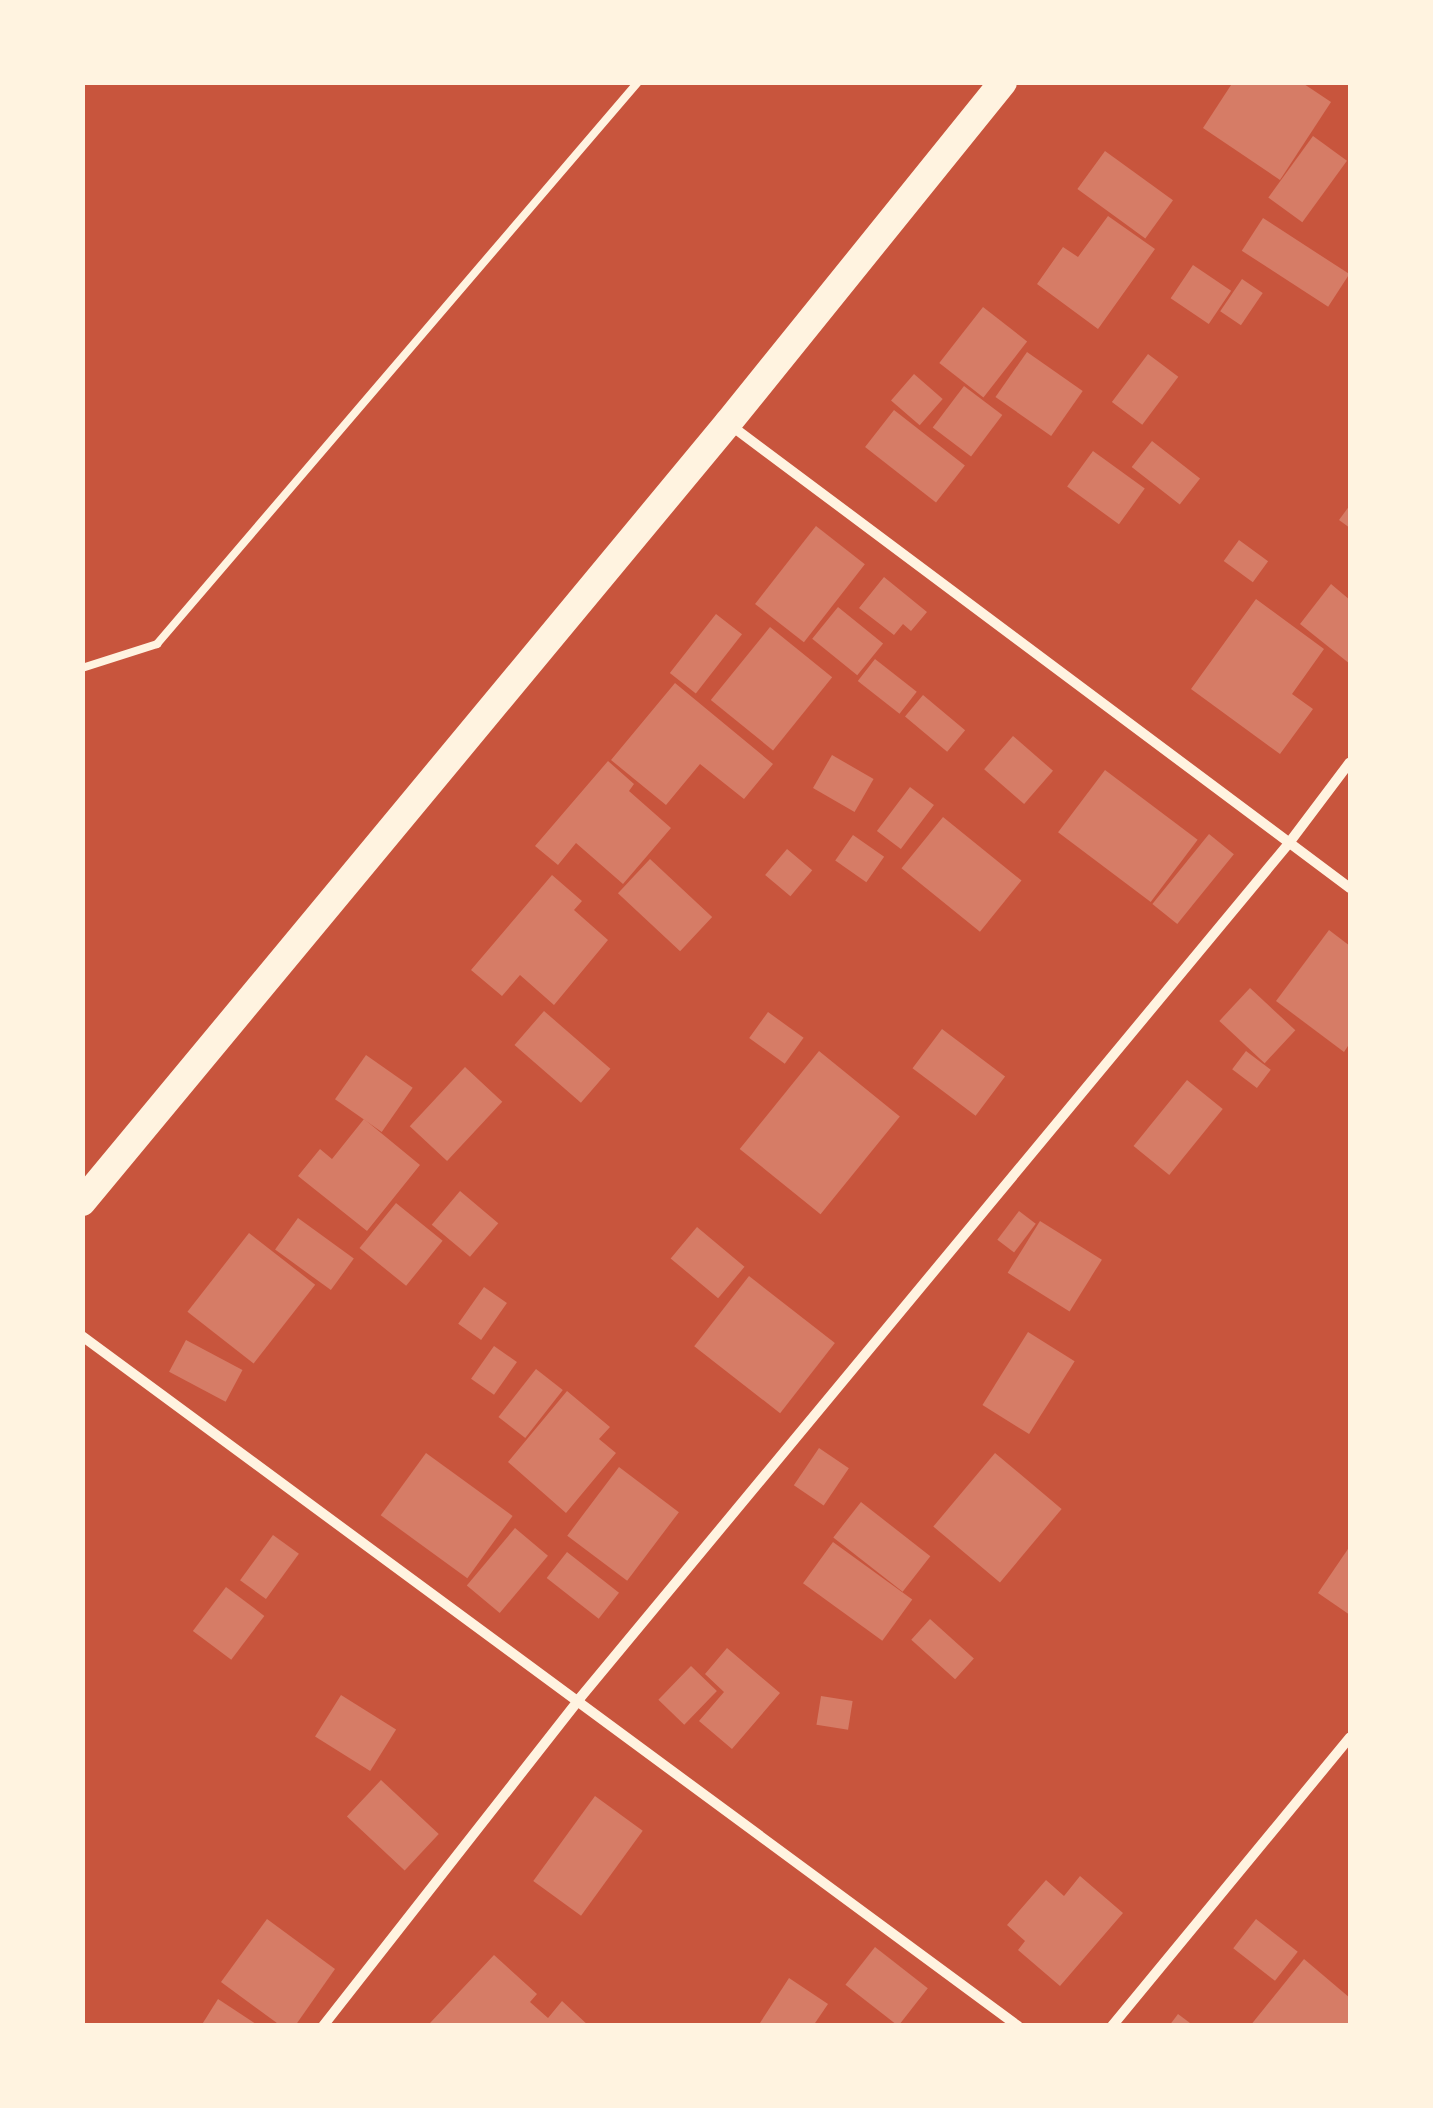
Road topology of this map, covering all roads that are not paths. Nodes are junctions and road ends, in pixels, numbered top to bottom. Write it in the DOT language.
graph roads {
  1 [pos="638,82"];
  2 [pos="1003,82"];
  3 [pos="728,423"];
  4 [pos="82,668"];
  5 [pos="1350,762"];
  6 [pos="1289,844"];
  7 [pos="1350,888"];
  8 [pos="82,1202"];
  9 [pos="82,1336"];
  10 [pos="580,1698"];
  11 [pos="1350,1737"];
  12 [pos="323,2026"];
  13 [pos="1018,2026"];
  14 [pos="1112,2026"];
  1 -- 4 [label="lane"];
  2 -- 3 [label="highway"];
  3 -- 6 [label="street"];
  3 -- 8 [label="highway"];
  5 -- 6 [label="street"];
  6 -- 7 [label="street"];
  6 -- 10 [label="street"];
  9 -- 10 [label="street"];
  10 -- 12 [label="street"];
  10 -- 13 [label="street"];
  11 -- 14 [label="street"];
}
